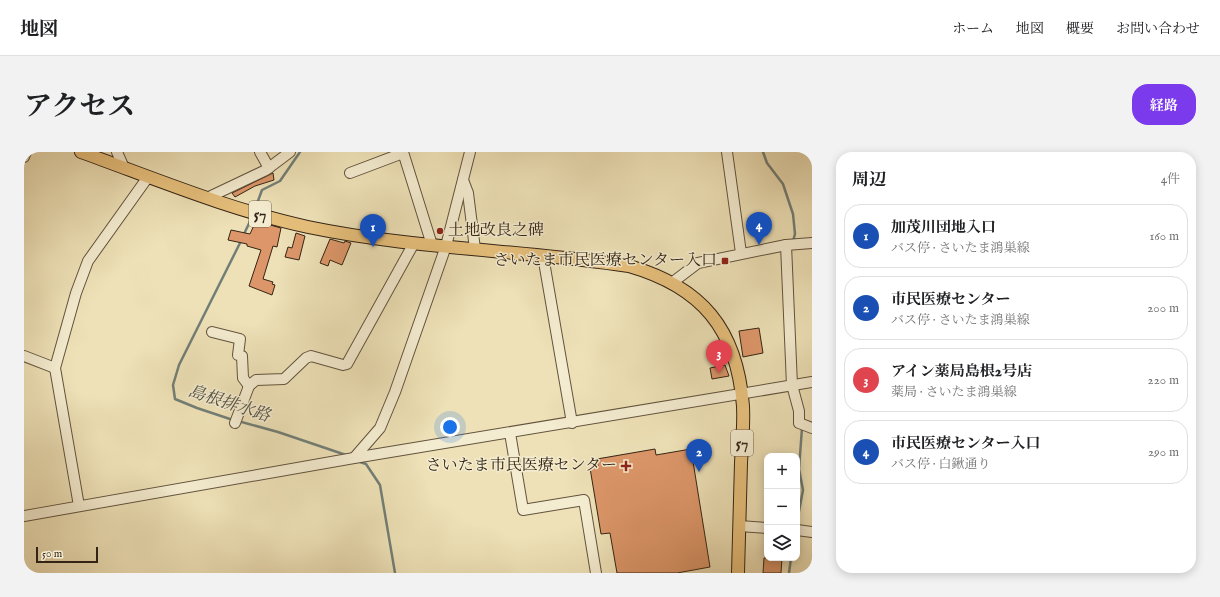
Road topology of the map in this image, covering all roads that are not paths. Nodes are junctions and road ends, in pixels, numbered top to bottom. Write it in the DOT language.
graph roads {
  1 [pos="26,152"];
  2 [pos="81,152"];
  3 [pos="117,152"];
  4 [pos="260,152"];
  5 [pos="290,152"];
  6 [pos="403,152"];
  7 [pos="470,152"];
  8 [pos="727,152"];
  9 [pos="24,157"];
  10 [pos="124,168"];
  11 [pos="269,168"];
  12 [pos="350,173"];
  13 [pos="148,177"];
  14 [pos="463,180"];
  15 [pos="207,198"];
  16 [pos="414,243"];
  17 [pos="812,243"];
  18 [pos="790,244"];
  19 [pos="432,245"];
  20 [pos="446,246"];
  21 [pos="475,249"];
  22 [pos="741,254"];
  23 [pos="543,256"];
  24 [pos="673,282"];
  25 [pos="212,332"];
  26 [pos="24,356"];
  27 [pos="55,368"];
  28 [pos="812,382"];
  29 [pos="792,385"];
  30 [pos="249,386"];
  31 [pos="741,394"];
  32 [pos="235,423"];
  33 [pos="572,423"];
  34 [pos="812,428"];
  35 [pos="510,432"];
  36 [pos="354,458"];
  37 [pos="79,506"];
  38 [pos="24,516"];
  39 [pos="739,526"];
  40 [pos="764,528"];
  41 [pos="800,530"];
  42 [pos="812,532"];
  43 [pos="596,573"];
  44 [pos="738,573"];
  1 -- 9 [label="street"];
  2 -- 10 [label="main road, 57"];
  3 -- 10 [label="street"];
  4 -- 11 [label="street"];
  5 -- 11 [label="street"];
  6 -- 12 [label="street"];
  6 -- 19 [label="street"];
  7 -- 14 [label="street"];
  8 -- 22 [label="street"];
  10 -- 13 [label="main road, 57"];
  11 -- 15 [label="street"];
  13 -- 15 [label="main road, 57"];
  13 -- 27 [label="street"];
  14 -- 20 [label="street"];
  14 -- 21 [label="street"];
  15 -- 16 [label="main road, 57"];
  16 -- 19 [label="main road, 57"];
  16 -- 30 [label="street"];
  17 -- 18 [label="street"];
  18 -- 22 [label="street"];
  18 -- 29 [label="street"];
  19 -- 20 [label="main road, 57"];
  20 -- 21 [label="main road, 57"];
  20 -- 36 [label="street"];
  21 -- 23 [label="main road, 57"];
  22 -- 24 [label="street"];
  23 -- 24 [label="main road, 57"];
  23 -- 33 [label="street"];
  24 -- 31 [label="main road, 57"];
  25 -- 30 [label="street"];
  26 -- 27 [label="street"];
  27 -- 37 [label="street"];
  28 -- 29 [label="street"];
  29 -- 31 [label="street"];
  29 -- 34 [label="street"];
  30 -- 32 [label="street"];
  31 -- 33 [label="street"];
  31 -- 39 [label="main road, 57"];
  33 -- 35 [label="street"];
  35 -- 36 [label="street"];
  35 -- 43 [label="street"];
  36 -- 37 [label="street"];
  37 -- 38 [label="street"];
  39 -- 40 [label="street"];
  39 -- 44 [label="main road, 57"];
  41 -- 42 [label="street"];
}
